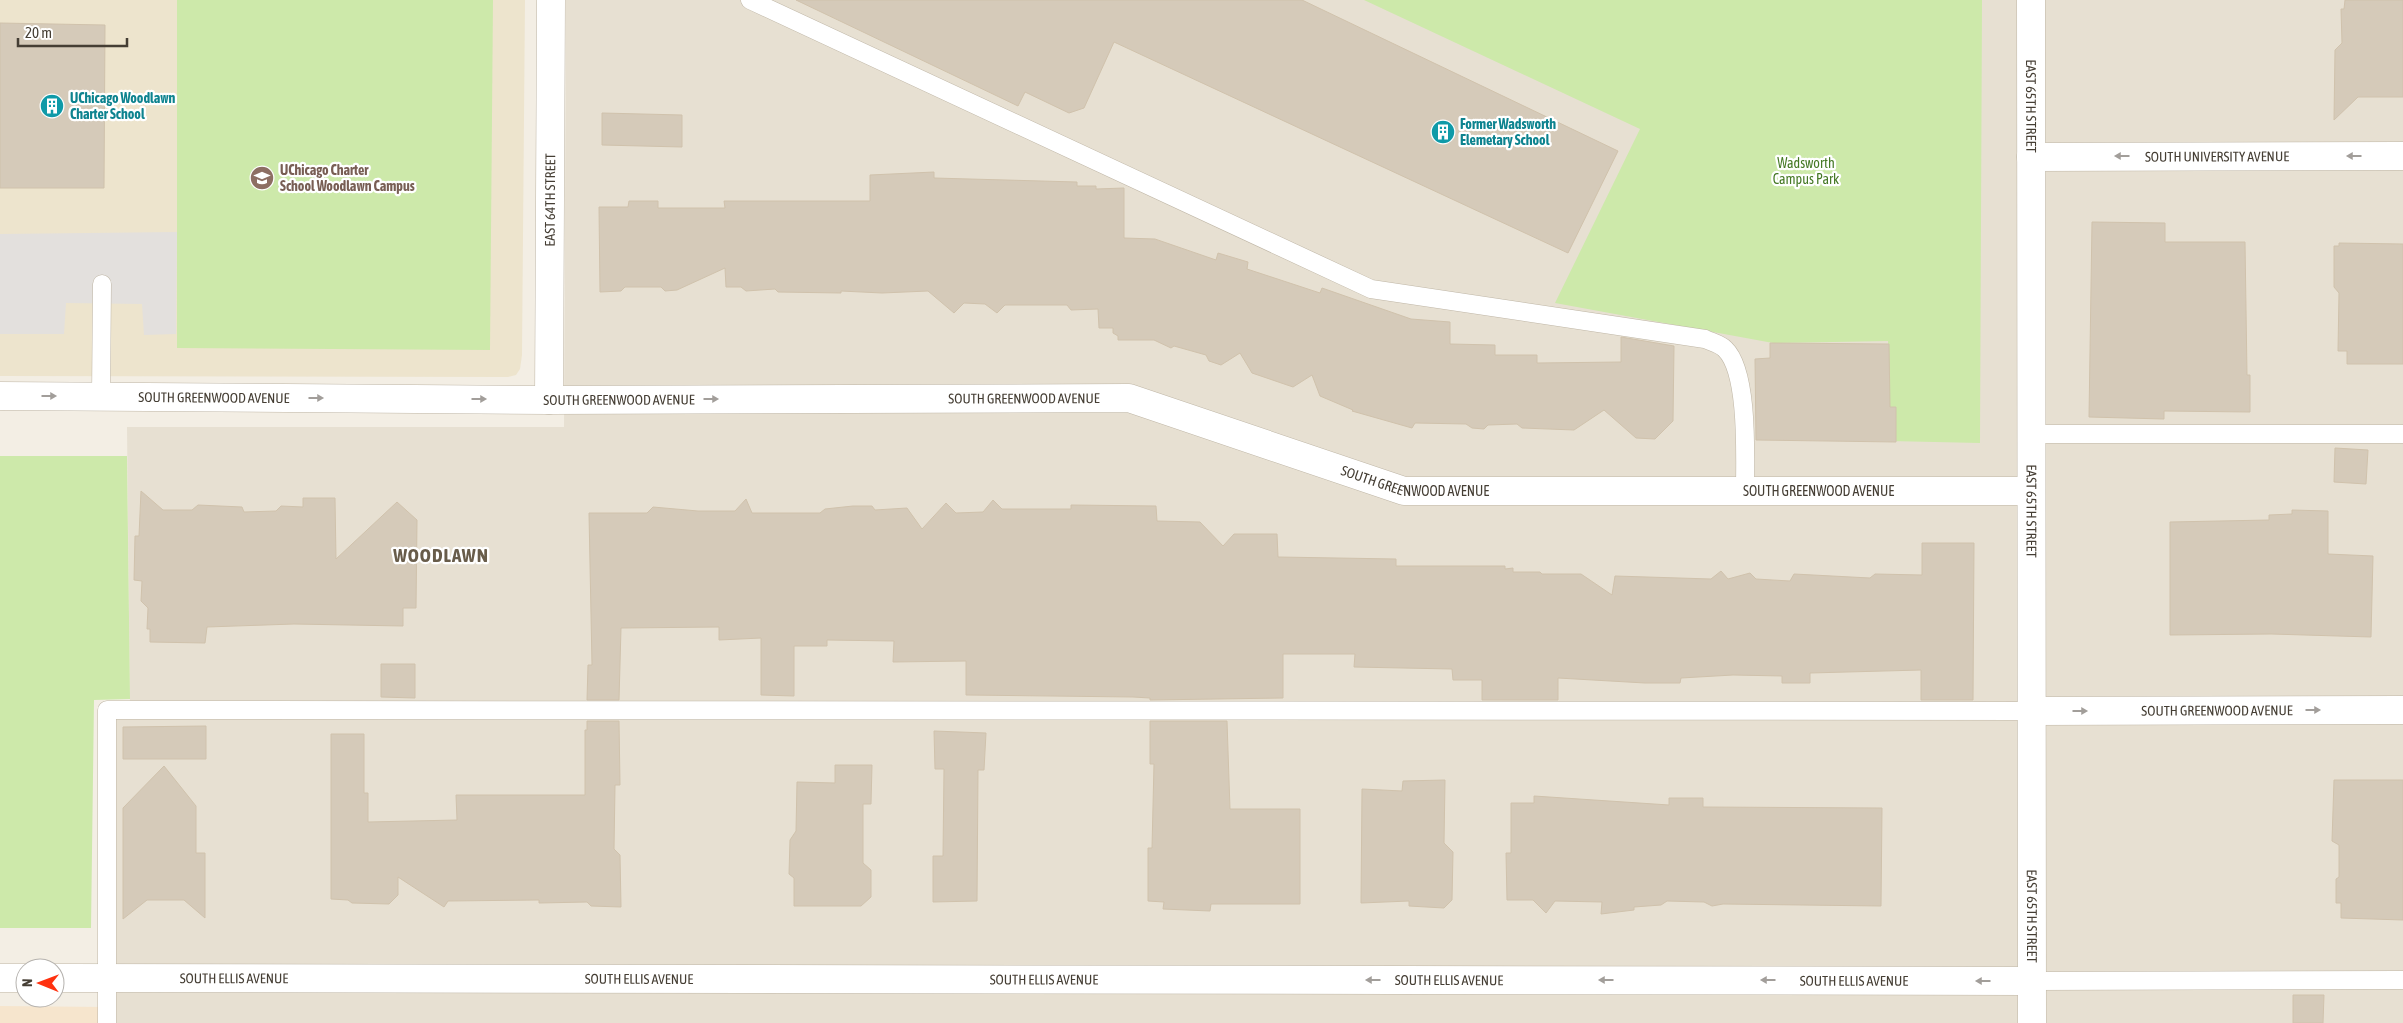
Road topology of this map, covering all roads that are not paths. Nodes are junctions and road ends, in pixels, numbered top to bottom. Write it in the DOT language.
graph roads {
  1 [pos="551,0"];
  2 [pos="750,0"];
  3 [pos="2031,0"];
  4 [pos="2403,156"];
  5 [pos="2031,157"];
  6 [pos="102,284"];
  7 [pos="0,396"];
  8 [pos="101,396"];
  9 [pos="548,400"];
  10 [pos="2032,434"];
  11 [pos="2403,434"];
  12 [pos="1745,491"];
  13 [pos="2031,492"];
  14 [pos="2403,710"];
  15 [pos="2032,711"];
  16 [pos="0,978"];
  17 [pos="15,978"];
  18 [pos="65,978"];
  19 [pos="107,978"];
  20 [pos="2403,980"];
  21 [pos="2032,981"];
  22 [pos="107,1023"];
  23 [pos="2032,1023"];
  1 -- 9 [label="street, EAST 64TH STREET"];
  2 -- 12 [label="lane"];
  3 -- 5 [label="street, EAST 65TH STREET"];
  4 -- 5 [label="street, SOUTH UNIVERSITY AVENUE, one-way"];
  5 -- 10 [label="street, EAST 65TH STREET"];
  6 -- 8 [label="lane"];
  7 -- 8 [label="street, SOUTH GREENWOOD AVENUE, one-way"];
  8 -- 9 [label="street, SOUTH GREENWOOD AVENUE, one-way"];
  9 -- 12 [label="street, SOUTH GREENWOOD AVENUE, one-way"];
  10 -- 11 [label="lane"];
  10 -- 13 [label="street, EAST 65TH STREET"];
  12 -- 13 [label="street, SOUTH GREENWOOD AVENUE"];
  13 -- 15 [label="street, EAST 65TH STREET"];
  15 -- 14 [label="street, SOUTH GREENWOOD AVENUE, one-way"];
  15 -- 19 [label="lane"];
  15 -- 21 [label="street, EAST 65TH STREET"];
  16 -- 17 [label="street"];
  18 -- 19 [label="street, SOUTH ELLIS AVENUE"];
  21 -- 19 [label="street, SOUTH ELLIS AVENUE, one-way"];
  19 -- 22 [label="lane"];
  20 -- 21 [label="lane"];
  21 -- 23 [label="street, EAST 65TH STREET"];
}
